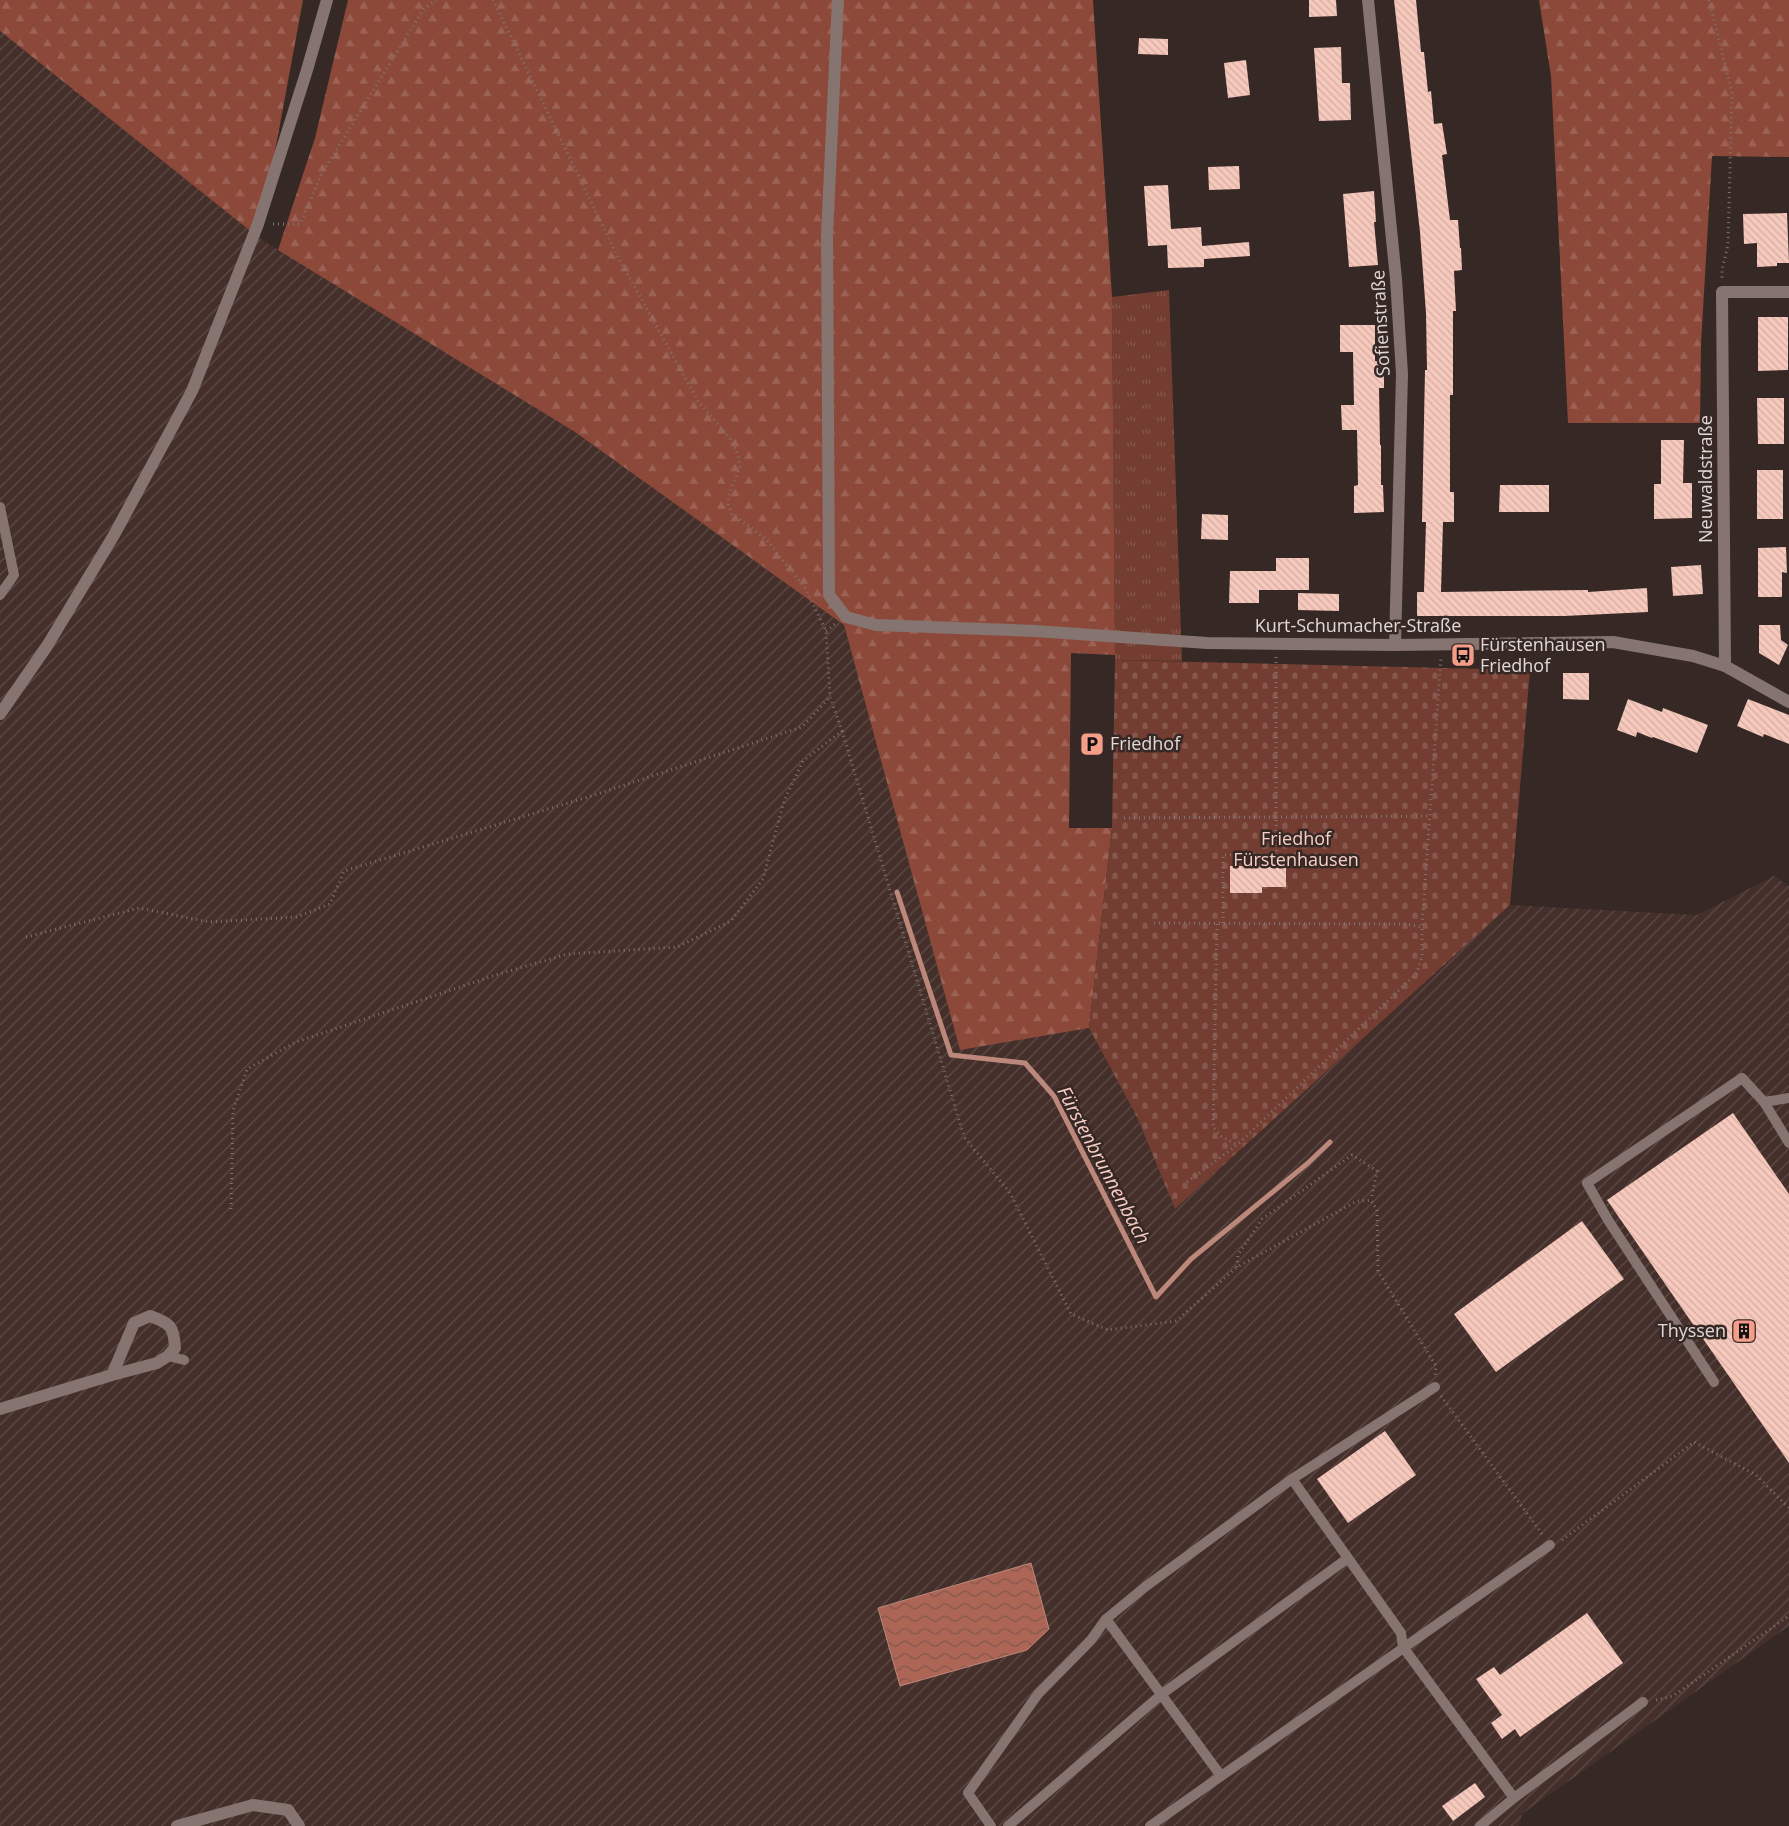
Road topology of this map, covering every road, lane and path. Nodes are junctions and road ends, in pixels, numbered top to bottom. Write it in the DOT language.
graph roads {
  1 [pos="328,0"];
  2 [pos="436,0"];
  3 [pos="493,0"];
  4 [pos="838,0"];
  5 [pos="1368,0"];
  6 [pos="1709,0"];
  7 [pos="258,224"];
  8 [pos="1722,292"];
  9 [pos="1789,292"];
  10 [pos="0,507"];
  11 [pos="0,595"];
  12 [pos="1276,644"];
  13 [pos="1442,644"];
  14 [pos="1395,645"];
  15 [pos="1725,666"];
  16 [pos="830,697"];
  17 [pos="1789,702"];
  18 [pos="0,714"];
  19 [pos="842,730"];
  20 [pos="1431,816"];
  21 [pos="1276,817"];
  22 [pos="1124,818"];
  23 [pos="1154,923"];
  24 [pos="1217,924"];
  25 [pos="1223,924"];
  26 [pos="1422,927"];
  27 [pos="26,937"];
  28 [pos="1789,1098"];
  29 [pos="1764,1102"];
  30 [pos="1789,1143"];
  31 [pos="1238,1145"];
  32 [pos="1187,1182"];
  33 [pos="1371,1200"];
  34 [pos="231,1209"];
  35 [pos="1236,1267"];
  36 [pos="168,1356"];
  37 [pos="184,1360"];
  38 [pos="112,1375"];
  39 [pos="1714,1382"];
  40 [pos="1434,1387"];
  41 [pos="0,1409"];
  42 [pos="1292,1479"];
  43 [pos="1789,1508"];
  44 [pos="1550,1545"];
  45 [pos="1348,1558"];
  46 [pos="1789,1616"];
  47 [pos="1106,1619"];
  48 [pos="1403,1648"];
  49 [pos="1162,1694"];
  50 [pos="1643,1702"];
  51 [pos="1221,1776"];
  52 [pos="1514,1798"];
  53 [pos="177,1826"];
  54 [pos="299,1826"];
  55 [pos="991,1826"];
  56 [pos="1008,1826"];
  57 [pos="1150,1826"];
  58 [pos="1480,1826"];
  1 -- 7 [label="street"];
  2 -- 7 [label="path"];
  3 -- 16 [label="path"];
  4 -- 12 [label="street, Kurt-Schumacher-Straße"];
  5 -- 14 [label="street, Sofienstraße"];
  6 -- 8 [label="path"];
  7 -- 18 [label="street"];
  8 -- 9 [label="street"];
  8 -- 15 [label="street, Neuwaldstraße"];
  10 -- 11 [label="lane"];
  12 -- 14 [label="street, Kurt-Schumacher-Straße"];
  12 -- 21 [label="path"];
  13 -- 14 [label="street, Kurt-Schumacher-Straße"];
  13 -- 15 [label="street, Kurt-Schumacher-Straße"];
  13 -- 20 [label="path"];
  15 -- 17 [label="street, Kurt-Schumacher-Straße"];
  16 -- 19 [label="path"];
  16 -- 27 [label="path"];
  19 -- 34 [label="path"];
  19 -- 35 [label="path"];
  20 -- 21 [label="path"];
  20 -- 26 [label="path"];
  21 -- 22 [label="path"];
  21 -- 25 [label="path"];
  23 -- 24 [label="path"];
  24 -- 25 [label="path"];
  24 -- 31 [label="path"];
  25 -- 26 [label="path"];
  26 -- 31 [label="path"];
  28 -- 29 [label="lane"];
  29 -- 30 [label="lane"];
  29 -- 39 [label="lane"];
  31 -- 32 [label="path"];
  33 -- 35 [label="path"];
  33 -- 35 [label="path"];
  33 -- 40 [label="path"];
  36 -- 37 [label="lane"];
  36 -- 38 [label="street"];
  36 -- 38 [label="street"];
  38 -- 41 [label="street"];
  40 -- 42 [label="lane"];
  40 -- 44 [label="path"];
  42 -- 45 [label="lane"];
  42 -- 47 [label="lane"];
  43 -- 44 [label="path"];
  44 -- 48 [label="lane"];
  45 -- 48 [label="lane"];
  45 -- 49 [label="lane"];
  46 -- 50 [label="path"];
  47 -- 49 [label="lane"];
  47 -- 55 [label="lane"];
  48 -- 51 [label="lane"];
  48 -- 52 [label="lane"];
  49 -- 51 [label="lane"];
  49 -- 56 [label="lane"];
  50 -- 52 [label="lane"];
  51 -- 57 [label="lane"];
  52 -- 58 [label="lane"];
  53 -- 54 [label="street"];
}
